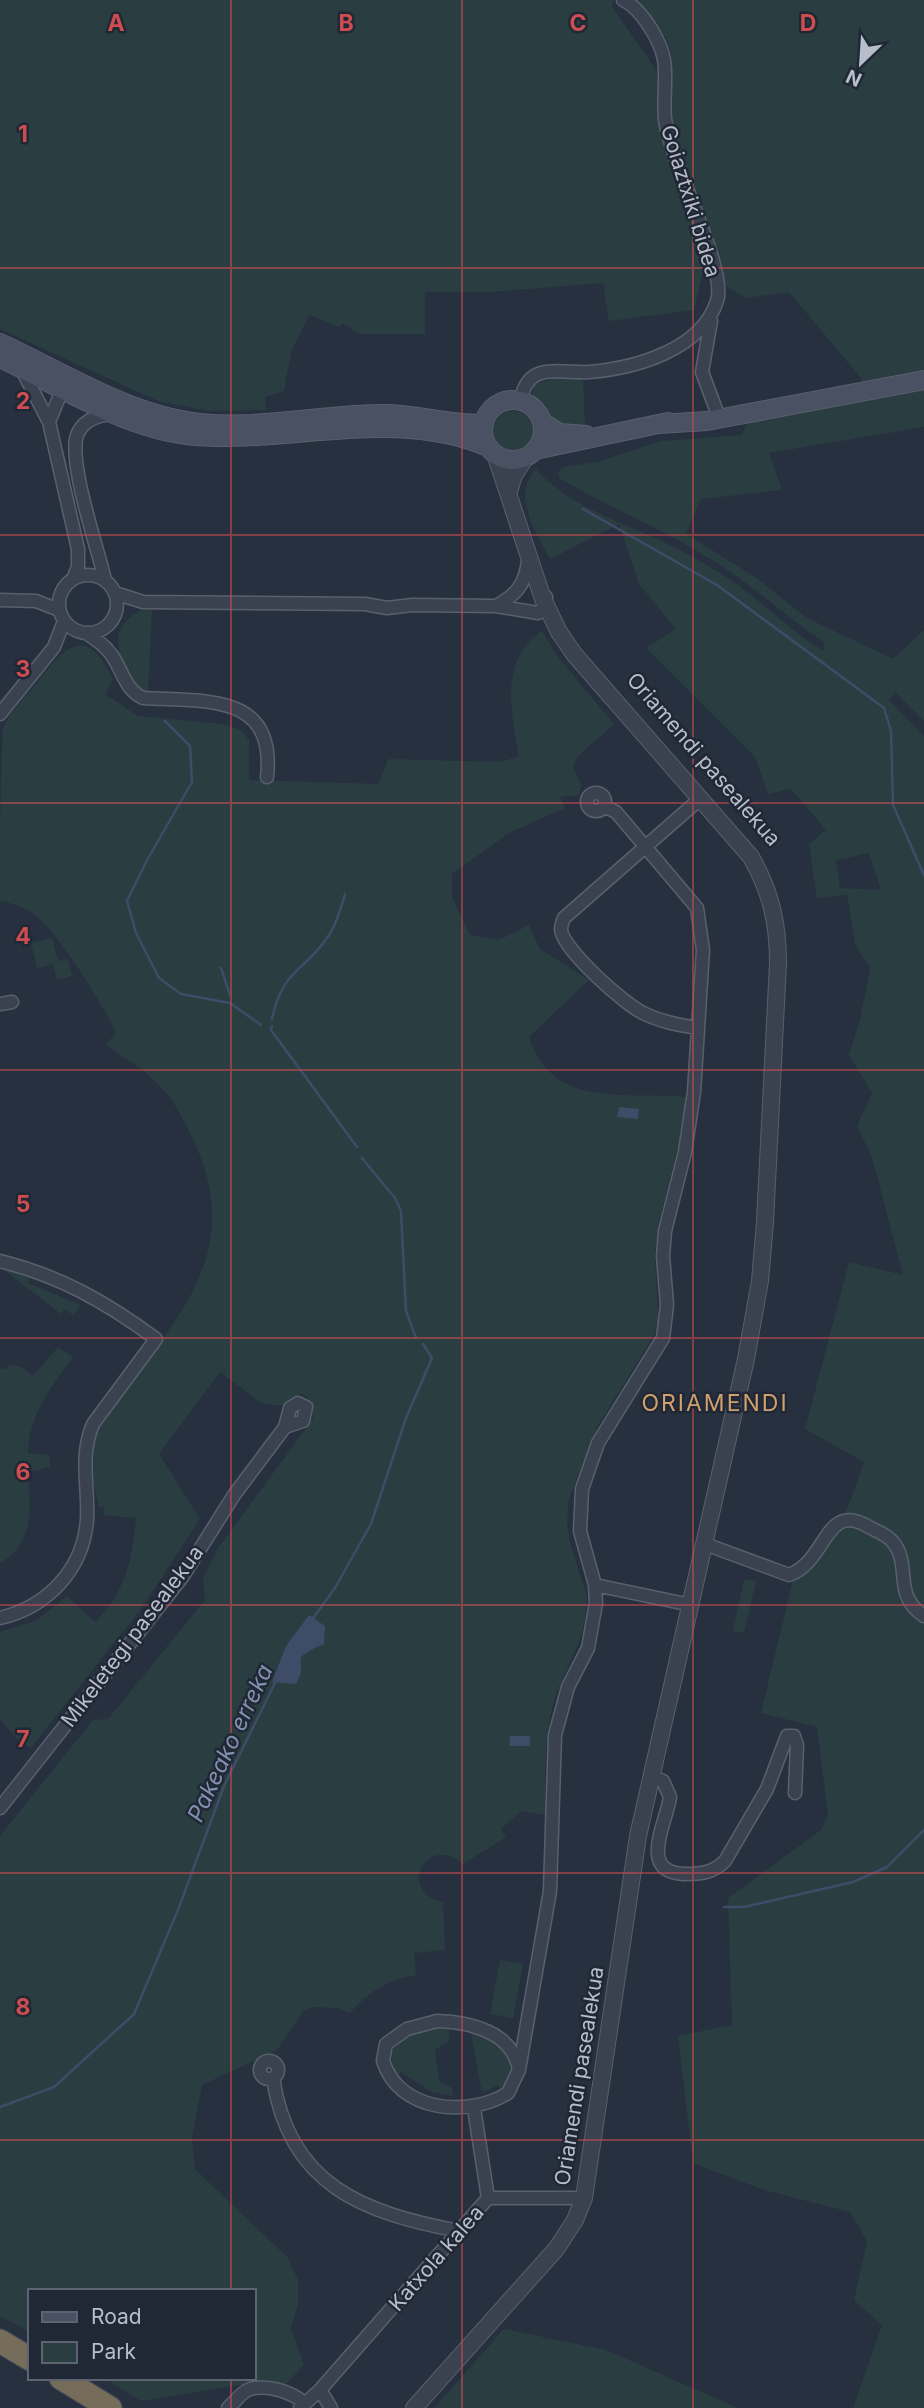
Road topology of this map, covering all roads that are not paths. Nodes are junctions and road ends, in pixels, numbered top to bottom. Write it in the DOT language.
graph roads {
  1 [pos="623,0"];
  2 [pos="712,317"];
  3 [pos="0,343"];
  4 [pos="0,358"];
  5 [pos="21,369"];
  6 [pos="924,380"];
  7 [pos="67,390"];
  8 [pos="520,402"];
  9 [pos="775,405"];
  10 [pos="120,407"];
  11 [pos="717,412"];
  12 [pos="49,422"];
  13 [pos="542,422"];
  14 [pos="484,424"];
  15 [pos="659,424"];
  16 [pos="593,436"];
  17 [pos="491,451"];
  18 [pos="531,454"];
  19 [pos="509,491"];
  20 [pos="524,538"];
  21 [pos="528,561"];
  22 [pos="544,579"];
  23 [pos="105,580"];
  24 [pos="69,582"];
  25 [pos="116,593"];
  26 [pos="0,600"];
  27 [pos="36,601"];
  28 [pos="143,602"];
  29 [pos="545,602"];
  30 [pos="496,606"];
  31 [pos="524,612"];
  32 [pos="62,616"];
  33 [pos="113,620"];
  34 [pos="559,632"];
  35 [pos="82,633"];
  36 [pos="54,646"];
  37 [pos="112,654"];
  38 [pos="0,714"];
  39 [pos="690,774"];
  40 [pos="267,777"];
  41 [pos="701,798"];
  42 [pos="604,806"];
  43 [pos="738,828"];
  44 [pos="646,847"];
  45 [pos="698,1028"];
  46 [pos="0,1261"];
  47 [pos="760,1280"];
  48 [pos="285,1427"];
  49 [pos="705,1544"];
  50 [pos="595,1585"];
  51 [pos="691,1605"];
  52 [pos="924,1616"];
  53 [pos="0,1618"];
  54 [pos="652,1777"];
  55 [pos="795,1793"];
  56 [pos="0,1808"];
  57 [pos="519,2070"];
  58 [pos="273,2078"];
  59 [pos="474,2108"];
  60 [pos="488,2198"];
  61 [pos="584,2198"];
  62 [pos="459,2231"];
  63 [pos="0,2341"];
  64 [pos="28,2358"];
  65 [pos="64,2380"];
  66 [pos="320,2389"];
  67 [pos="302,2406"];
  68 [pos="110,2408"];
  69 [pos="228,2408"];
  70 [pos="331,2408"];
  71 [pos="414,2408"];
  1 -- 2 [label="street, Goiaztxiki bidea"];
  2 -- 8 [label="street"];
  2 -- 11 [label="street, Goiaztxiki bidea"];
  3 -- 10 [label="main road"];
  4 -- 5 [label="main road"];
  5 -- 7 [label="main road"];
  5 -- 12 [label="street"];
  6 -- 9 [label="main road"];
  7 -- 10 [label="main road"];
  7 -- 12 [label="street"];
  8 -- 13 [label="main road"];
  8 -- 14 [label="main road"];
  9 -- 11 [label="main road"];
  9 -- 15 [label="main road"];
  10 -- 14 [label="main road"];
  10 -- 17 [label="main road"];
  10 -- 23 [label="street"];
  11 -- 15 [label="main road"];
  12 -- 24 [label="street"];
  13 -- 16 [label="main road"];
  13 -- 18 [label="main road"];
  14 -- 17 [label="main road"];
  15 -- 16 [label="main road"];
  16 -- 18 [label="main road"];
  17 -- 18 [label="main road"];
  17 -- 19 [label="street, Oriamendi pasealekua"];
  18 -- 19 [label="street"];
  19 -- 20 [label="street, Oriamendi pasealekua"];
  20 -- 21 [label="street, Oriamendi pasealekua"];
  20 -- 22 [label="street, Oriamendi pasealekua"];
  21 -- 29 [label="street, Oriamendi pasealekua"];
  21 -- 30 [label="street"];
  22 -- 29 [label="street"];
  22 -- 39 [label="street, Oriamendi pasealekua"];
  23 -- 24 [label="street"];
  23 -- 25 [label="street"];
  24 -- 27 [label="street"];
  24 -- 32 [label="street"];
  25 -- 28 [label="street"];
  25 -- 33 [label="street"];
  26 -- 27 [label="street"];
  27 -- 32 [label="street"];
  28 -- 30 [label="street"];
  28 -- 33 [label="street"];
  29 -- 31 [label="street"];
  29 -- 34 [label="street, Oriamendi pasealekua"];
  30 -- 31 [label="street"];
  31 -- 34 [label="street"];
  32 -- 35 [label="street"];
  32 -- 36 [label="street"];
  33 -- 35 [label="street"];
  33 -- 37 [label="street"];
  34 -- 41 [label="street, Oriamendi pasealekua"];
  35 -- 36 [label="street"];
  35 -- 37 [label="street"];
  36 -- 38 [label="street"];
  37 -- 40 [label="street"];
  39 -- 41 [label="street"];
  39 -- 43 [label="street, Oriamendi pasealekua"];
  41 -- 43 [label="street"];
  41 -- 44 [label="street"];
  41 -- 47 [label="street, Oriamendi pasealekua"];
  42 -- 44 [label="street"];
  43 -- 47 [label="street, Oriamendi pasealekua"];
  44 -- 45 [label="street"];
  44 -- 45 [label="street"];
  45 -- 50 [label="street"];
  46 -- 53 [label="street"];
  47 -- 49 [label="street, Oriamendi pasealekua"];
  48 -- 56 [label="street, Mikeletegi pasealekua"];
  49 -- 51 [label="street, Oriamendi pasealekua"];
  49 -- 52 [label="street"];
  50 -- 51 [label="street"];
  50 -- 57 [label="street"];
  51 -- 54 [label="street, Oriamendi pasealekua"];
  54 -- 55 [label="street"];
  54 -- 61 [label="street, Oriamendi pasealekua"];
  57 -- 59 [label="street"];
  57 -- 59 [label="street"];
  58 -- 62 [label="street"];
  59 -- 60 [label="street"];
  60 -- 61 [label="street, Katxola kalea"];
  60 -- 62 [label="street, Katxola kalea"];
  61 -- 71 [label="street, Oriamendi pasealekua"];
  62 -- 66 [label="street, Katxola kalea"];
  63 -- 64 [label="highway"];
  65 -- 68 [label="highway"];
  66 -- 67 [label="street, Katxola kalea"];
  66 -- 70 [label="street"];
  67 -- 69 [label="street"];
}
